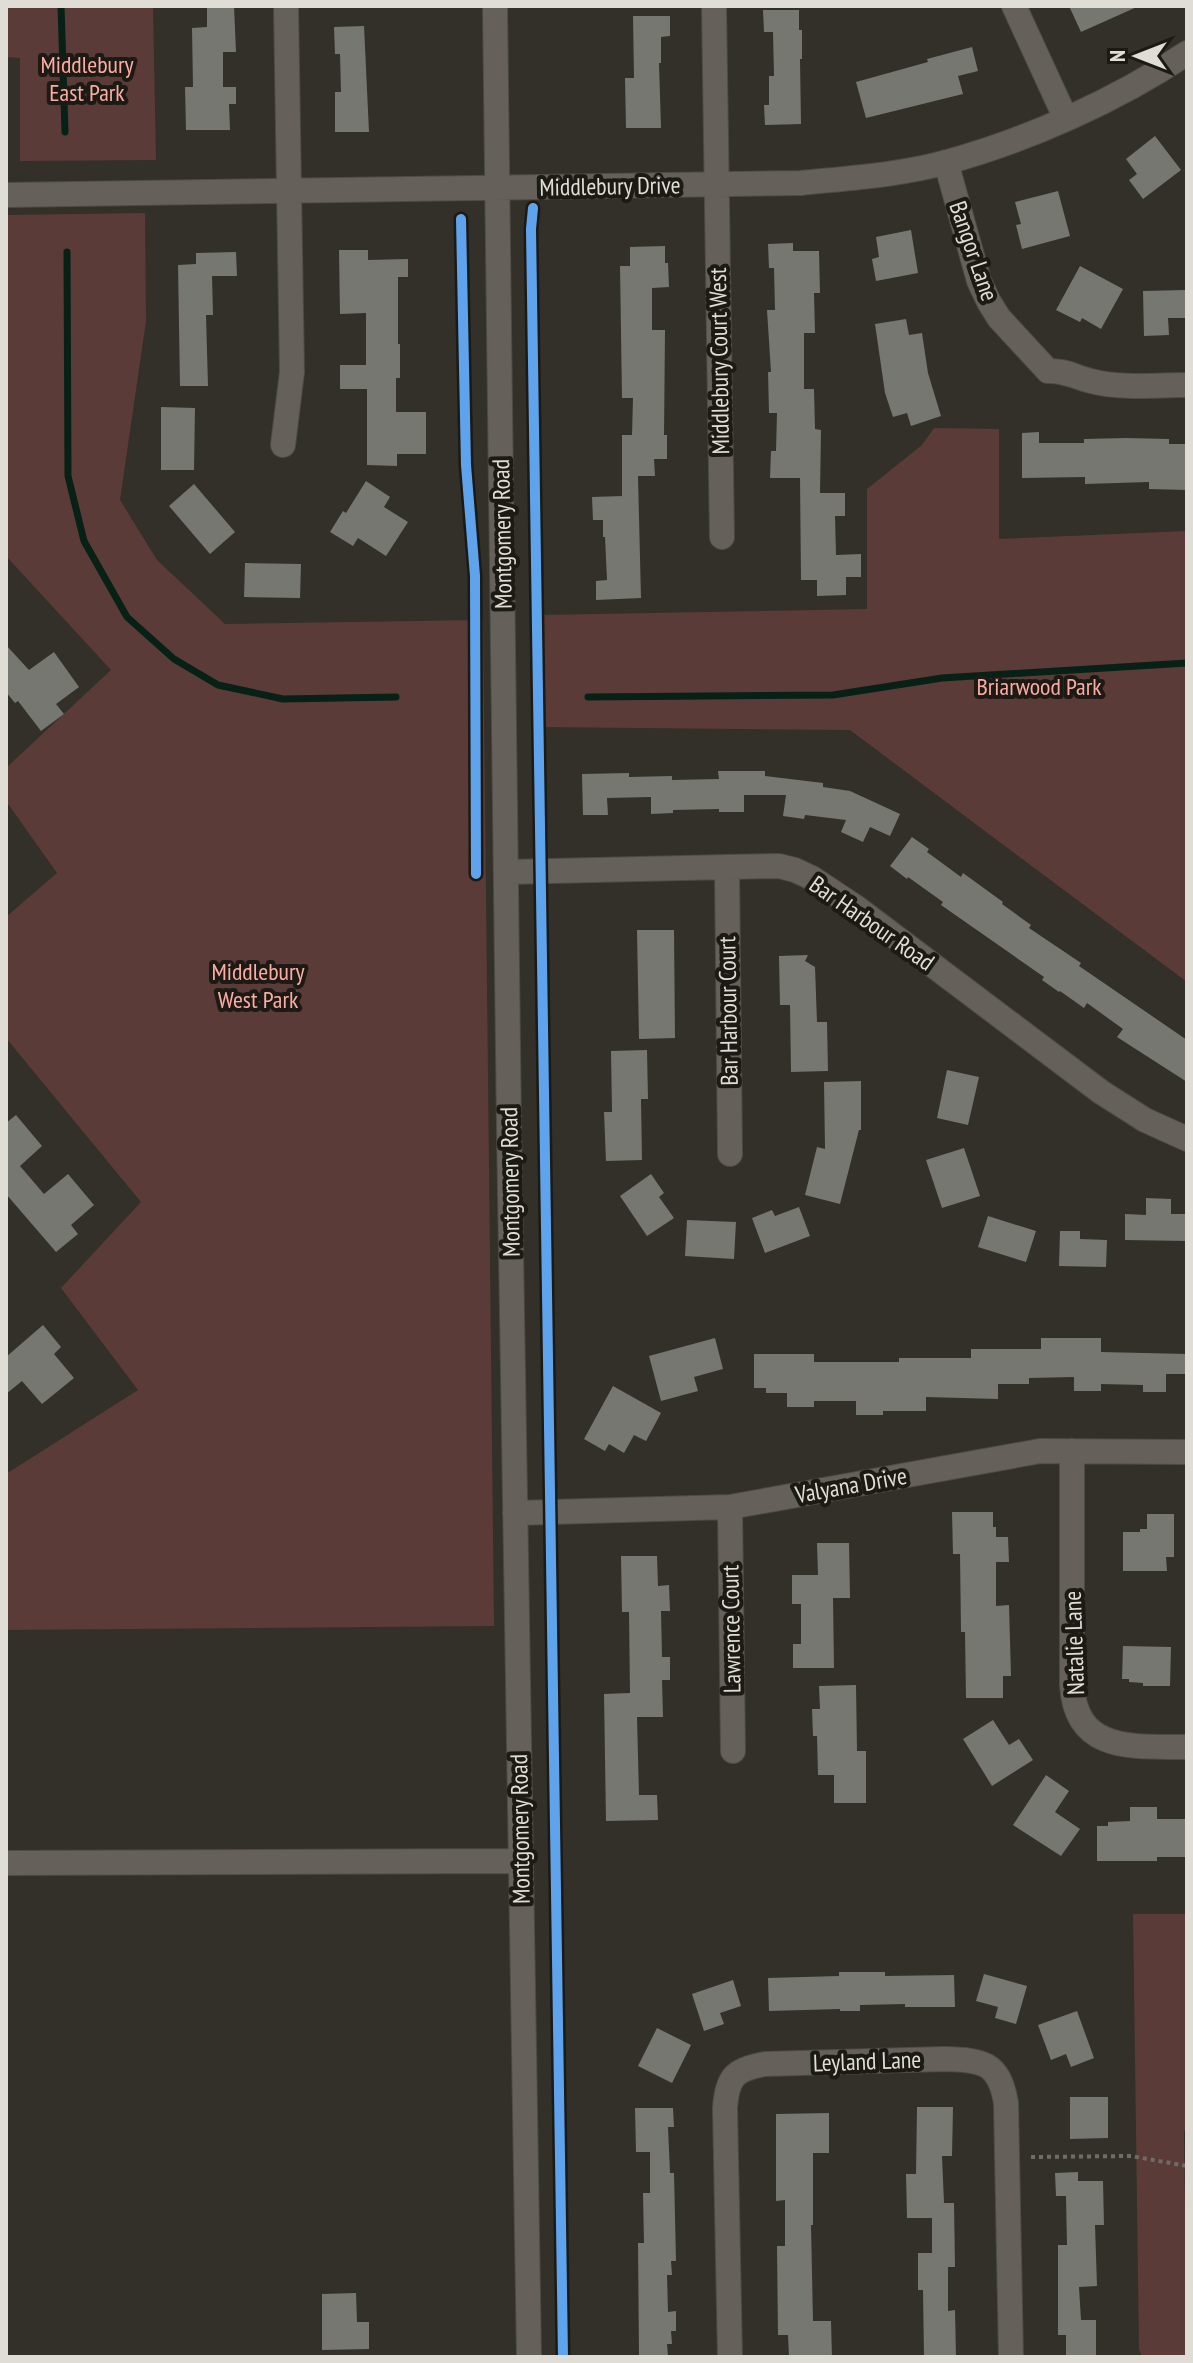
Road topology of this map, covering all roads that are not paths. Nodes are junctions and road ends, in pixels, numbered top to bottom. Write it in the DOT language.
graph roads {
  1 [pos="286,6"];
  2 [pos="495,6"];
  3 [pos="714,6"];
  4 [pos="1014,6"];
  5 [pos="1187,53"];
  6 [pos="1066,119"];
  7 [pos="946,162"];
  8 [pos="717,185"];
  9 [pos="498,188"];
  10 [pos="289,191"];
  11 [pos="6,195"];
  12 [pos="1187,385"];
  13 [pos="283,445"];
  14 [pos="722,537"];
  15 [pos="727,867"];
  16 [pos="506,872"];
  17 [pos="1187,1139"];
  18 [pos="730,1154"];
  19 [pos="1072,1451"];
  20 [pos="1187,1452"];
  21 [pos="730,1507"];
  22 [pos="515,1513"];
  23 [pos="1187,1747"];
  24 [pos="733,1751"];
  25 [pos="520,1861"];
  26 [pos="6,1863"];
  27 [pos="529,2357"];
  28 [pos="730,2357"];
  29 [pos="1011,2357"];
  1 -- 10 [label="street"];
  2 -- 9 [label="street, Montgomery Road"];
  3 -- 8 [label="street, Middlebury Court West"];
  4 -- 6 [label="street"];
  5 -- 6 [label="street, Middlebury Drive"];
  6 -- 7 [label="street, Middlebury Drive"];
  7 -- 8 [label="street, Middlebury Drive"];
  7 -- 12 [label="street, Bangor Lane"];
  8 -- 9 [label="street, Middlebury Drive"];
  8 -- 14 [label="street, Middlebury Court West"];
  9 -- 10 [label="street, Middlebury Drive"];
  9 -- 16 [label="street, Montgomery Road"];
  10 -- 11 [label="street, Middlebury Drive"];
  10 -- 13 [label="street"];
  15 -- 16 [label="street, Bar Harbour Road"];
  15 -- 17 [label="street, Bar Harbour Road"];
  15 -- 18 [label="street, Bar Harbour Court"];
  16 -- 22 [label="street, Montgomery Road"];
  19 -- 20 [label="street, Valyana Drive"];
  19 -- 21 [label="street, Valyana Drive"];
  19 -- 23 [label="street, Natalie Lane"];
  21 -- 22 [label="street, Valyana Drive"];
  21 -- 24 [label="street, Lawrence Court"];
  22 -- 25 [label="street, Montgomery Road"];
  25 -- 26 [label="street"];
  25 -- 27 [label="street, Montgomery Road"];
  28 -- 29 [label="street, Leyland Lane"];
}
